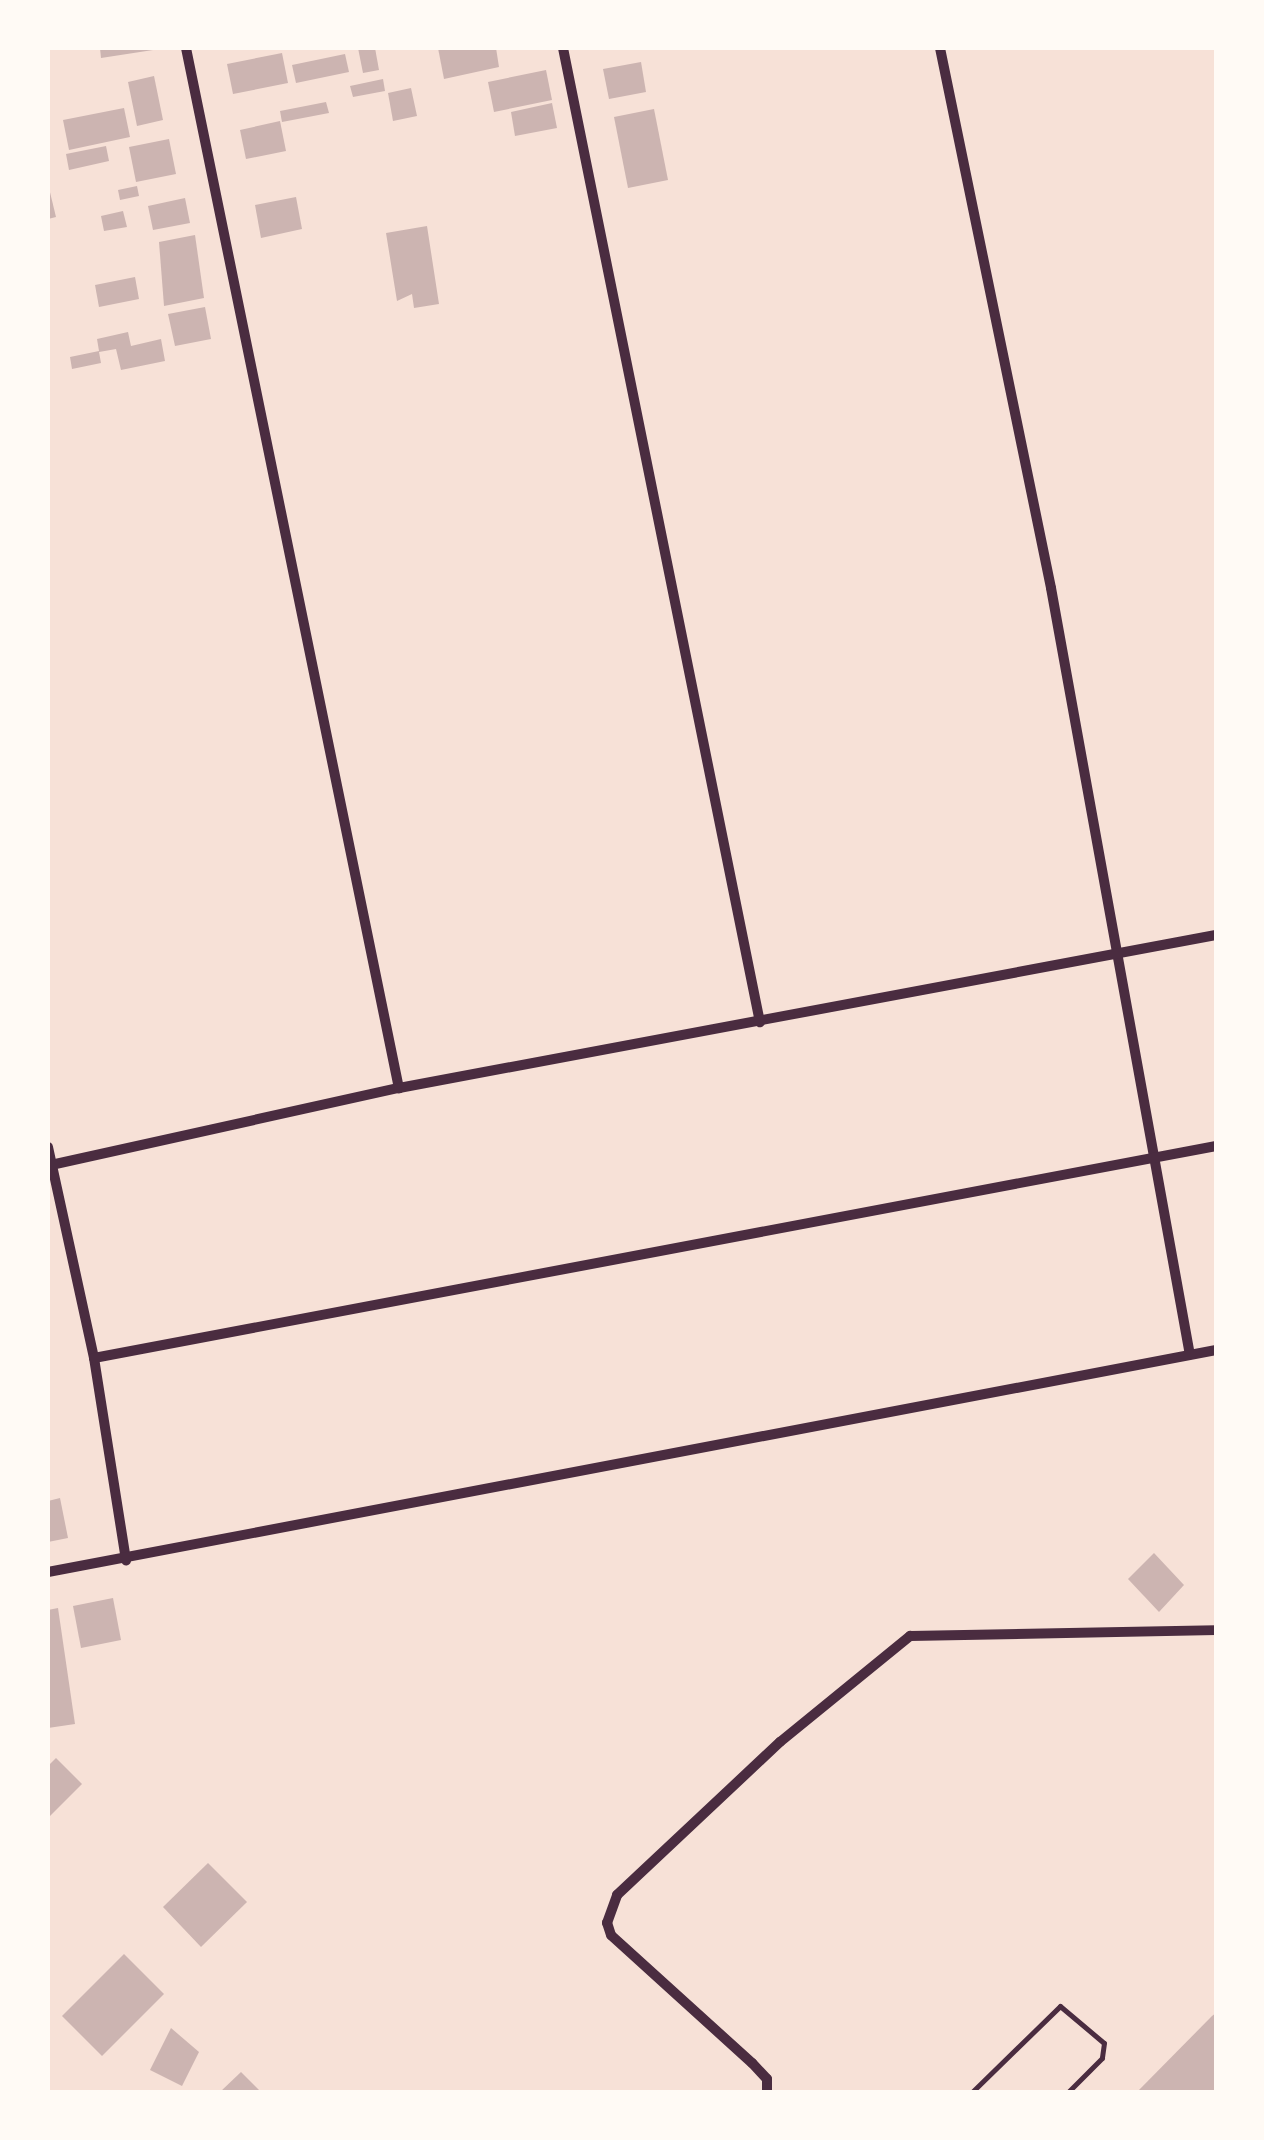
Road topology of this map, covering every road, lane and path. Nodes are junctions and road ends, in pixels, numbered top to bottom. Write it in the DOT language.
graph roads {
  1 [pos="186,48"];
  2 [pos="563,48"];
  3 [pos="940,48"];
  4 [pos="1216,936"];
  5 [pos="1120,955"];
  6 [pos="760,1022"];
  7 [pos="399,1088"];
  8 [pos="1216,1146"];
  9 [pos="48,1147"];
  10 [pos="1152,1159"];
  11 [pos="51,1165"];
  12 [pos="1216,1350"];
  13 [pos="1190,1355"];
  14 [pos="94,1358"];
  15 [pos="126,1560"];
  16 [pos="48,1572"];
  17 [pos="1216,1630"];
  18 [pos="767,2092"];
  19 [pos="972,2092"];
  20 [pos="1068,2092"];
  1 -- 7 [label="street"];
  2 -- 6 [label="street"];
  3 -- 5 [label="street"];
  4 -- 5 [label="street"];
  5 -- 6 [label="street"];
  5 -- 10 [label="street"];
  6 -- 7 [label="street"];
  7 -- 11 [label="street"];
  8 -- 10 [label="street"];
  9 -- 11 [label="street"];
  10 -- 13 [label="street"];
  10 -- 14 [label="street"];
  11 -- 14 [label="street"];
  12 -- 13 [label="street"];
  13 -- 15 [label="street"];
  14 -- 15 [label="street"];
  15 -- 16 [label="street"];
  17 -- 18 [label="street"];
  19 -- 20 [label="lane"];
}
